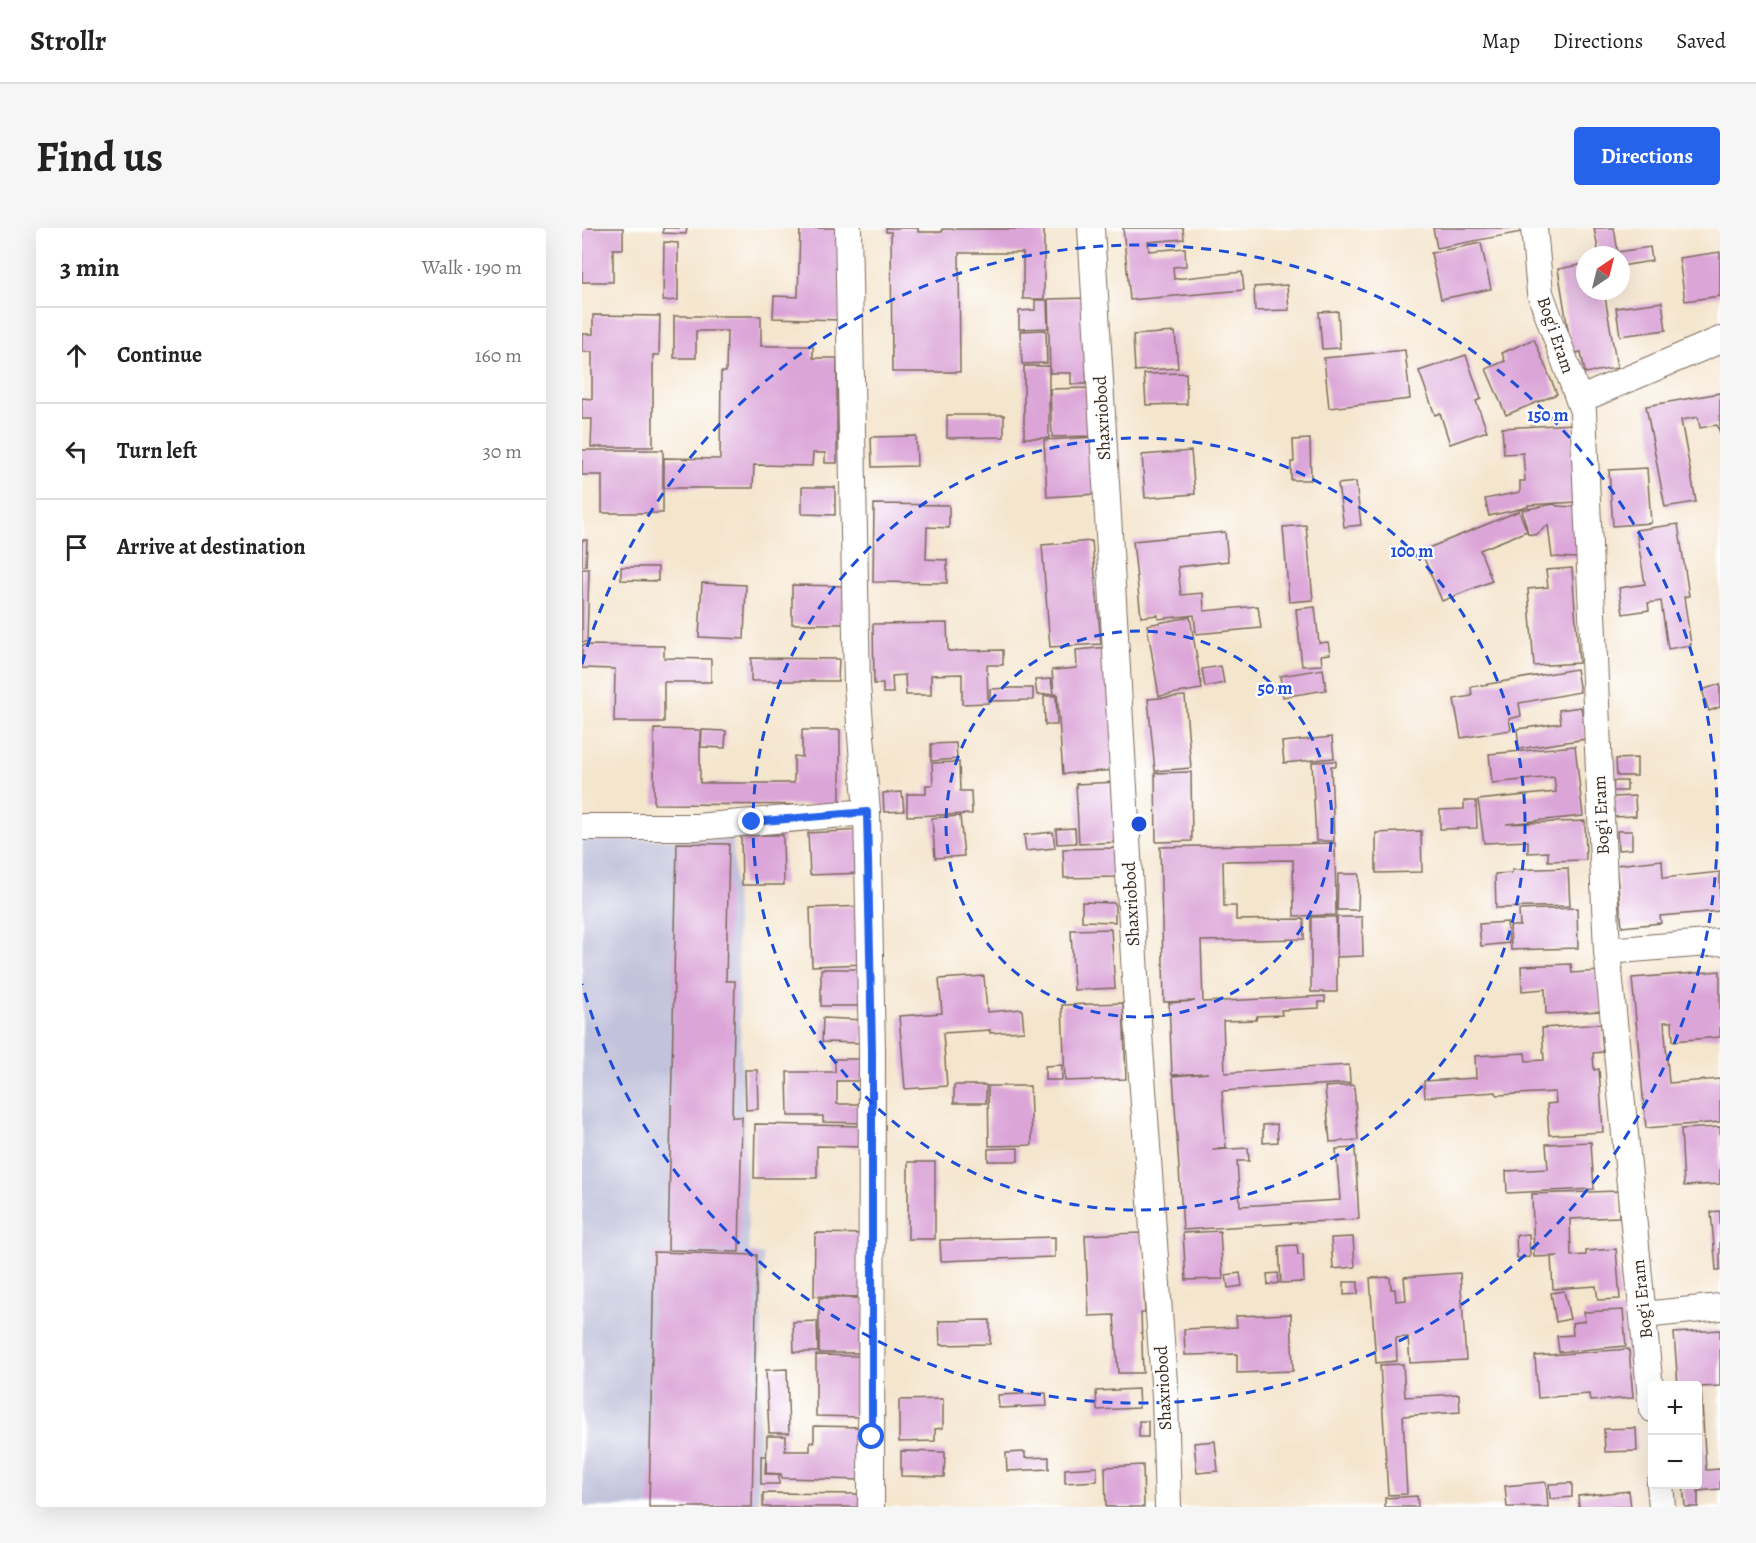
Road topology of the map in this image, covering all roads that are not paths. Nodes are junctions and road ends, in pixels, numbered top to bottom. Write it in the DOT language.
graph roads {
  1 [pos="848,228"];
  2 [pos="1091,228"];
  3 [pos="1534,228"];
  4 [pos="1720,340"];
  5 [pos="1579,400"];
  6 [pos="867,812"];
  7 [pos="582,827"];
  8 [pos="1720,942"];
  9 [pos="1607,951"];
  10 [pos="1720,1307"];
  11 [pos="1644,1315"];
  12 [pos="1650,1381"];
  13 [pos="1660,1489"];
  14 [pos="871,1507"];
  15 [pos="1168,1507"];
  16 [pos="1662,1507"];
  1 -- 6 [label="street"];
  2 -- 15 [label="street, Shaxriobod"];
  3 -- 5 [label="street, Bog'i Eram"];
  4 -- 5 [label="street"];
  5 -- 9 [label="street, Bog'i Eram"];
  6 -- 7 [label="street"];
  6 -- 14 [label="street"];
  8 -- 9 [label="street"];
  9 -- 11 [label="street, Bog'i Eram"];
  10 -- 11 [label="street"];
  11 -- 12 [label="street, Bog'i Eram"];
  13 -- 16 [label="street"];
}
